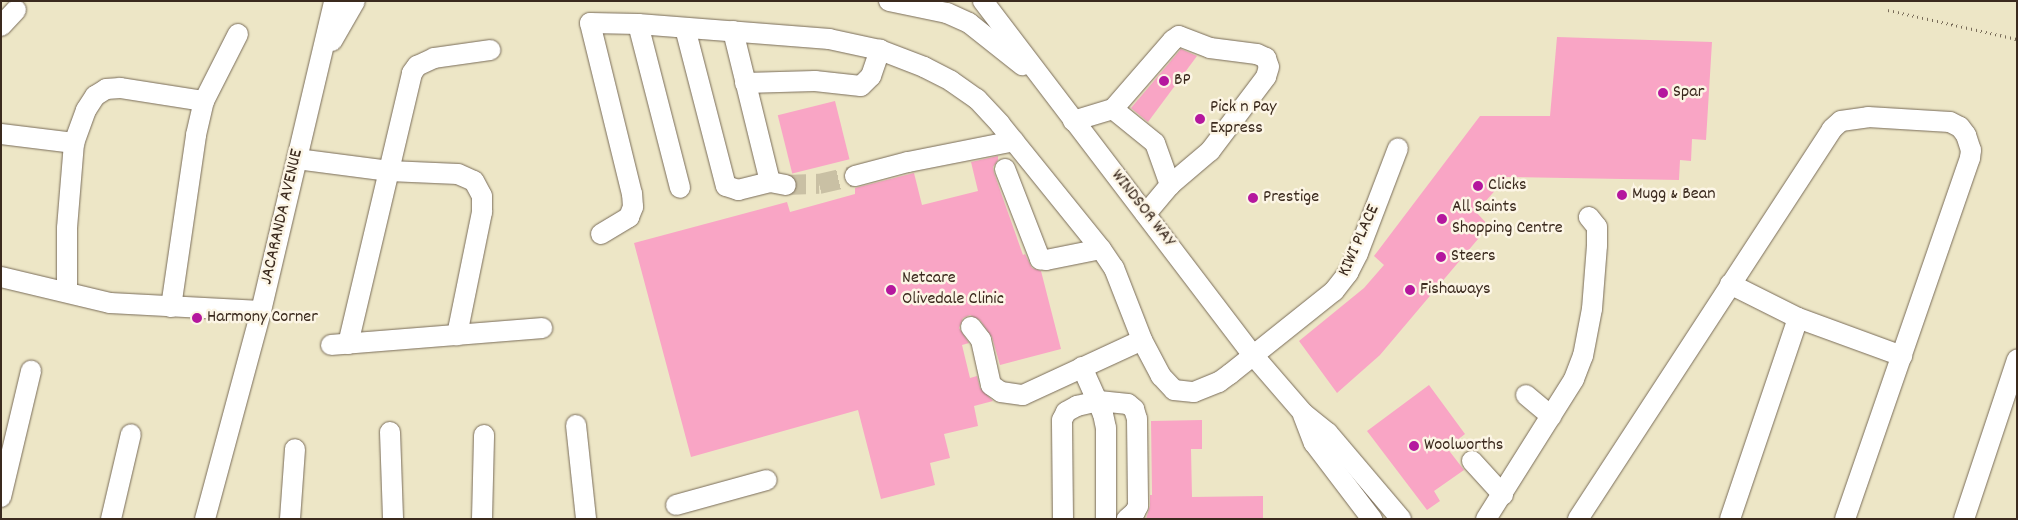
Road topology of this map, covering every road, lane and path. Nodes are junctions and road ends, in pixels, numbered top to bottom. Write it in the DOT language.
graph roads {
  1 [pos="322,1"];
  2 [pos="334,1"];
  3 [pos="355,1"];
  4 [pos="889,1"];
  5 [pos="984,1"];
  6 [pos="16,10"];
  7 [pos="1888,10"];
  8 [pos="638,24"];
  9 [pos="1,26"];
  10 [pos="328,26"];
  11 [pos="685,28"];
  12 [pos="733,31"];
  13 [pos="238,34"];
  14 [pos="2017,38"];
  15 [pos="490,50"];
  16 [pos="880,50"];
  17 [pos="320,62"];
  18 [pos="745,83"];
  19 [pos="1048,88"];
  20 [pos="204,101"];
  21 [pos="1113,109"];
  22 [pos="1073,121"];
  23 [pos="1,134"];
  24 [pos="1014,141"];
  25 [pos="74,143"];
  26 [pos="1398,148"];
  27 [pos="297,159"];
  28 [pos="1004,169"];
  29 [pos="389,171"];
  30 [pos="854,176"];
  31 [pos="1170,185"];
  32 [pos="680,188"];
  33 [pos="1146,214"];
  34 [pos="1589,217"];
  35 [pos="601,234"];
  36 [pos="1101,249"];
  37 [pos="1,277"];
  38 [pos="1730,284"];
  39 [pos="66,292"];
  40 [pos="171,307"];
  41 [pos="262,311"];
  42 [pos="1798,318"];
  43 [pos="971,327"];
  44 [pos="542,328"];
  45 [pos="458,335"];
  46 [pos="1142,340"];
  47 [pos="1253,355"];
  48 [pos="1902,356"];
  49 [pos="2017,360"];
  50 [pos="1082,367"];
  51 [pos="31,371"];
  52 [pos="1526,395"];
  53 [pos="1099,401"];
  54 [pos="1303,414"];
  55 [pos="1550,416"];
  56 [pos="576,425"];
  57 [pos="390,432"];
  58 [pos="131,434"];
  59 [pos="484,435"];
  60 [pos="295,449"];
  61 [pos="1472,461"];
  62 [pos="5,465"];
  63 [pos="768,480"];
  64 [pos="1503,494"];
  65 [pos="1,497"];
  66 [pos="676,505"];
  67 [pos="111,519"];
  68 [pos="205,519"];
  69 [pos="290,519"];
  70 [pos="394,519"];
  71 [pos="482,519"];
  72 [pos="586,519"];
  73 [pos="1063,519"];
  74 [pos="1106,519"];
  75 [pos="1128,519"];
  76 [pos="1372,519"];
  77 [pos="1401,519"];
  78 [pos="1486,519"];
  79 [pos="1578,519"];
  80 [pos="1730,519"];
  81 [pos="1845,519"];
  82 [pos="1964,519"];
  1 -- 10 [label="street"];
  2 -- 10 [label="street, JACARANDA AVENUE"];
  3 -- 17 [label="street"];
  4 -- 19 [label="street"];
  5 -- 19 [label="street, WINDSOR WAY"];
  6 -- 9 [label="street"];
  7 -- 14 [label="path"];
  8 -- 11 [label="street, KIWI PLACE"];
  8 -- 32 [label="street"];
  8 -- 35 [label="street, KIWI PLACE"];
  10 -- 17 [label="street, JACARANDA AVENUE"];
  11 -- 12 [label="street, KIWI PLACE"];
  11 -- 18 [label="street"];
  12 -- 16 [label="street, KIWI PLACE"];
  12 -- 18 [label="street"];
  13 -- 20 [label="street"];
  15 -- 29 [label="street"];
  16 -- 18 [label="street"];
  16 -- 24 [label="street, KIWI PLACE"];
  17 -- 27 [label="street, JACARANDA AVENUE"];
  19 -- 22 [label="street, WINDSOR WAY"];
  20 -- 25 [label="street"];
  20 -- 40 [label="street"];
  21 -- 22 [label="street"];
  21 -- 31 [label="street"];
  21 -- 31 [label="street"];
  22 -- 33 [label="street, WINDSOR WAY"];
  23 -- 25 [label="street"];
  24 -- 30 [label="street"];
  24 -- 36 [label="street, KIWI PLACE"];
  25 -- 39 [label="street"];
  26 -- 47 [label="street, KIWI PLACE"];
  27 -- 29 [label="street"];
  27 -- 41 [label="street, JACARANDA AVENUE"];
  28 -- 36 [label="street"];
  29 -- 45 [label="street"];
  29 -- 45 [label="street"];
  31 -- 33 [label="street"];
  33 -- 47 [label="street, WINDSOR WAY"];
  34 -- 55 [label="street"];
  36 -- 46 [label="street, KIWI PLACE"];
  37 -- 39 [label="street"];
  38 -- 42 [label="street"];
  38 -- 48 [label="street"];
  38 -- 79 [label="street"];
  39 -- 40 [label="street"];
  40 -- 41 [label="street"];
  41 -- 68 [label="street, JACARANDA AVENUE"];
  42 -- 48 [label="street"];
  42 -- 80 [label="street"];
  43 -- 50 [label="street"];
  44 -- 45 [label="street"];
  46 -- 47 [label="street, KIWI PLACE"];
  46 -- 50 [label="street"];
  47 -- 54 [label="street, WINDSOR WAY"];
  48 -- 81 [label="street"];
  49 -- 82 [label="street"];
  50 -- 53 [label="street"];
  51 -- 62 [label="street"];
  52 -- 55 [label="street"];
  53 -- 73 [label="street"];
  53 -- 74 [label="street"];
  53 -- 75 [label="street"];
  54 -- 76 [label="street, WINDSOR WAY"];
  54 -- 77 [label="street, WINDSOR WAY"];
  55 -- 64 [label="street"];
  56 -- 72 [label="street"];
  57 -- 70 [label="street"];
  58 -- 67 [label="street"];
  59 -- 71 [label="street"];
  60 -- 69 [label="street"];
  61 -- 64 [label="street"];
  62 -- 65 [label="street"];
  63 -- 66 [label="street"];
  64 -- 78 [label="street"];
}
